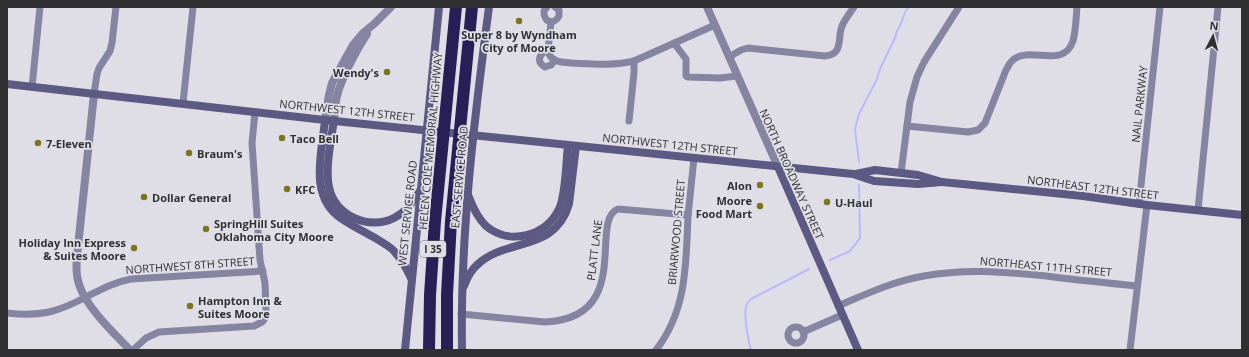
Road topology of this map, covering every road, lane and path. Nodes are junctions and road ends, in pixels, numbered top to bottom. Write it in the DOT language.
graph roads {
  1 [pos="40,7"];
  2 [pos="116,7"];
  3 [pos="194,7"];
  4 [pos="391,7"];
  5 [pos="439,7"];
  6 [pos="456,7"];
  7 [pos="472,7"];
  8 [pos="489,7"];
  9 [pos="547,7"];
  10 [pos="555,7"];
  11 [pos="707,7"];
  12 [pos="854,7"];
  13 [pos="959,7"];
  14 [pos="1077,7"];
  15 [pos="1160,7"];
  16 [pos="1218,7"];
  17 [pos="551,22"];
  18 [pos="374,24"];
  19 [pos="715,25"];
  20 [pos="674,43"];
  21 [pos="548,49"];
  22 [pos="729,57"];
  23 [pos="555,60"];
  24 [pos="634,61"];
  25 [pos="737,76"];
  26 [pos="7,84"];
  27 [pos="32,87"];
  28 [pos="94,94"];
  29 [pos="183,103"];
  30 [pos="255,112"];
  31 [pos="325,120"];
  32 [pos="334,120"];
  33 [pos="629,120"];
  34 [pos="907,126"];
  35 [pos="572,145"];
  36 [pos="694,158"];
  37 [pos="778,167"];
  38 [pos="901,173"];
  39 [pos="853,174"];
  40 [pos="942,182"];
  41 [pos="903,183"];
  42 [pos="420,190"];
  43 [pos="468,193"];
  44 [pos="1143,204"];
  45 [pos="1198,210"];
  46 [pos="688,214"];
  47 [pos="1242,215"];
  48 [pos="263,271"];
  49 [pos="412,281"];
  50 [pos="1137,286"];
  51 [pos="462,290"];
  52 [pos="85,298"];
  53 [pos="838,306"];
  54 [pos="7,313"];
  55 [pos="461,314"];
  56 [pos="842,315"];
  57 [pos="804,332"];
  58 [pos="131,350"];
  59 [pos="405,350"];
  60 [pos="429,350"];
  61 [pos="447,350"];
  62 [pos="462,350"];
  63 [pos="656,350"];
  64 [pos="858,350"];
  65 [pos="1130,350"];
  1 -- 27 [label="street"];
  2 -- 28 [label="street"];
  3 -- 29 [label="street"];
  4 -- 18 [label="street"];
  5 -- 42 [label="main road, WEST SERVICE ROAD"];
  6 -- 60 [label="highway, HELEN COLE MEMORIAL HIGHWAY / I 35"];
  7 -- 61 [label="highway, I 35"];
  8 -- 43 [label="main road, EAST SERVICE ROAD"];
  9 -- 17 [label="street"];
  10 -- 17 [label="street"];
  11 -- 19 [label="street, NORTH BROADWAY STREET"];
  12 -- 22 [label="street"];
  13 -- 34 [label="street"];
  14 -- 34 [label="street"];
  15 -- 44 [label="street, NAIL PARKWAY"];
  16 -- 45 [label="street"];
  17 -- 21 [label="street"];
  18 -- 31 [label="street"];
  18 -- 32 [label="street"];
  19 -- 20 [label="street"];
  19 -- 22 [label="street, NORTH BROADWAY STREET"];
  20 -- 24 [label="street"];
  20 -- 25 [label="street"];
  21 -- 23 [label="street"];
  21 -- 23 [label="street"];
  22 -- 25 [label="street, NORTH BROADWAY STREET"];
  23 -- 24 [label="street"];
  24 -- 33 [label="street"];
  25 -- 37 [label="street, NORTH BROADWAY STREET"];
  26 -- 27 [label="main road, NORTHWEST 12TH STREET"];
  27 -- 28 [label="main road, NORTHWEST 12TH STREET"];
  28 -- 29 [label="main road, NORTHWEST 12TH STREET"];
  28 -- 52 [label="street"];
  29 -- 30 [label="main road, NORTHWEST 12TH STREET"];
  30 -- 31 [label="main road, NORTHWEST 12TH STREET"];
  30 -- 48 [label="street"];
  31 -- 32 [label="main road, NORTHWEST 12TH STREET"];
  31 -- 49 [label="main road"];
  32 -- 35 [label="main road, NORTHWEST 12TH STREET"];
  32 -- 42 [label="main road"];
  34 -- 38 [label="street"];
  35 -- 36 [label="main road, NORTHWEST 12TH STREET"];
  35 -- 43 [label="main road"];
  35 -- 51 [label="main road"];
  36 -- 37 [label="main road, NORTHWEST 12TH STREET"];
  36 -- 46 [label="street, BRIARWOOD STREET"];
  37 -- 39 [label="main road, NORTHWEST 12TH STREET"];
  37 -- 53 [label="main road, NORTH BROADWAY STREET"];
  38 -- 39 [label="main road, NORTHEAST 12TH STREET"];
  38 -- 40 [label="main road, NORTHEAST 12TH STREET"];
  38 -- 41 [label="main road"];
  39 -- 41 [label="main road, NORTHEAST 12TH STREET"];
  40 -- 41 [label="main road, NORTHEAST 12TH STREET"];
  40 -- 44 [label="main road, NORTHEAST 12TH STREET"];
  42 -- 49 [label="main road, WEST SERVICE ROAD"];
  43 -- 51 [label="main road, EAST SERVICE ROAD"];
  44 -- 45 [label="main road, NORTHEAST 12TH STREET"];
  44 -- 50 [label="street, NAIL PARKWAY"];
  45 -- 47 [label="main road, NORTHEAST 12TH STREET"];
  46 -- 55 [label="street, PLATT LANE"];
  46 -- 63 [label="street, BRIARWOOD STREET"];
  48 -- 52 [label="street, NORTHWEST 8TH STREET"];
  48 -- 58 [label="street"];
  49 -- 59 [label="main road, WEST SERVICE ROAD"];
  50 -- 53 [label="street, NORTHEAST 11TH STREET"];
  50 -- 65 [label="street, NAIL PARKWAY"];
  51 -- 55 [label="main road, EAST SERVICE ROAD"];
  52 -- 54 [label="street, NORTHWEST 8TH STREET"];
  52 -- 58 [label="street"];
  53 -- 56 [label="main road, NORTH BROADWAY STREET"];
  55 -- 62 [label="main road, EAST SERVICE ROAD"];
  56 -- 57 [label="street"];
  56 -- 64 [label="main road, NORTH BROADWAY STREET"];
}
